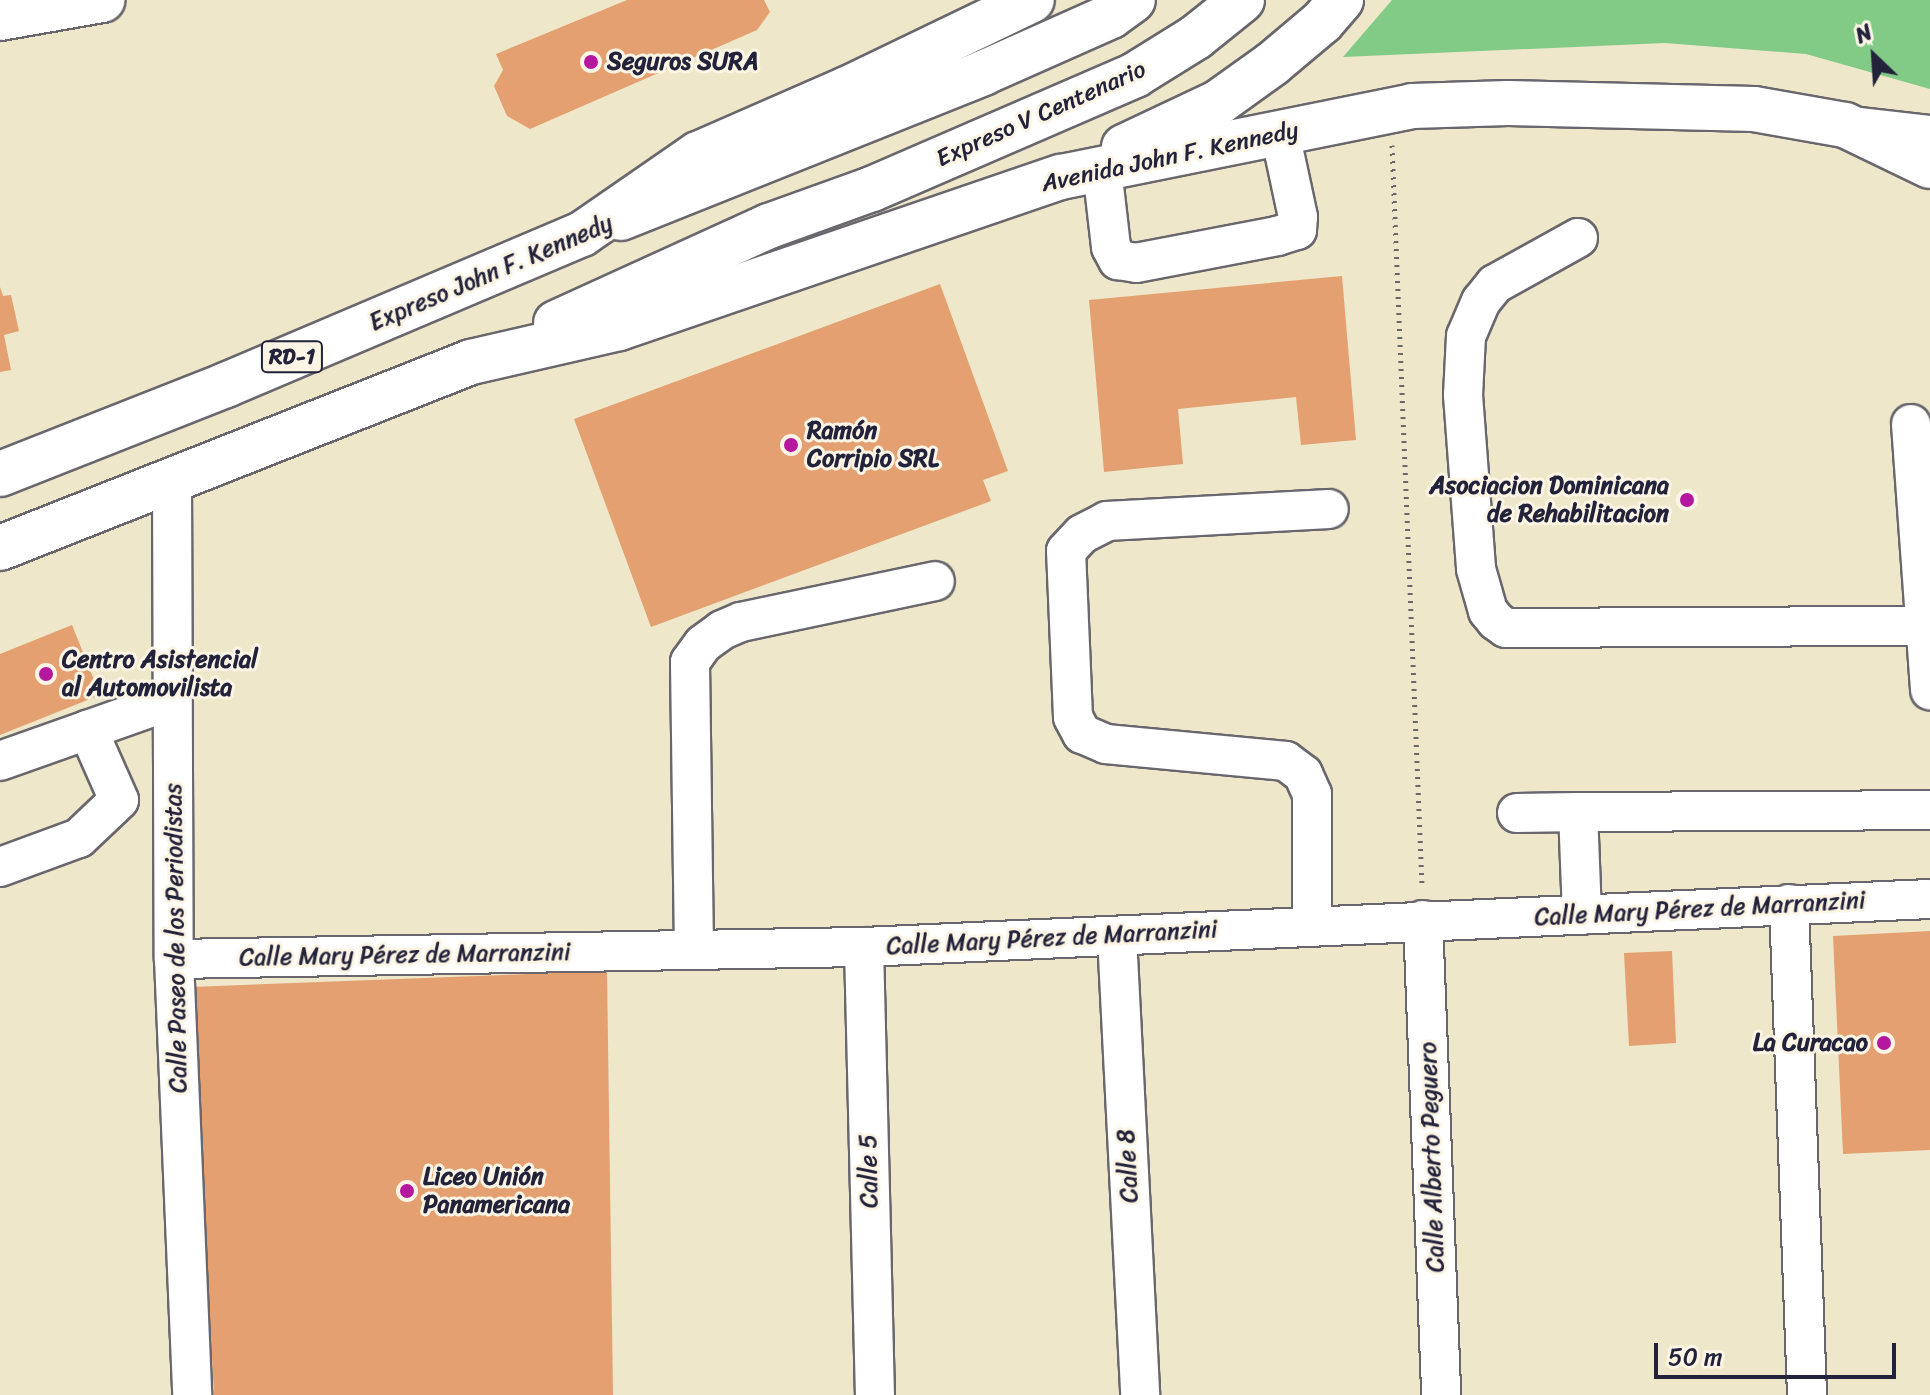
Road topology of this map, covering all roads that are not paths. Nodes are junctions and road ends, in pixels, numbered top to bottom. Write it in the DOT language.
graph roads {
  1 [pos="102,0"];
  2 [pos="1032,0"];
  3 [pos="1133,0"];
  4 [pos="1242,0"];
  5 [pos="1341,0"];
  6 [pos="3,11"];
  7 [pos="1845,125"];
  8 [pos="1280,133"];
  9 [pos="1930,135"];
  10 [pos="1930,166"];
  11 [pos="1081,173"];
  12 [pos="582,234"];
  13 [pos="1578,238"];
  14 [pos="471,362"];
  15 [pos="1911,424"];
  16 [pos="0,474"];
  17 [pos="172,481"];
  18 [pos="1329,509"];
  19 [pos="0,548"];
  20 [pos="935,581"];
  21 [pos="1926,626"];
  22 [pos="1930,690"];
  23 [pos="172,700"];
  24 [pos="88,730"];
  25 [pos="0,761"];
  26 [pos="1930,810"];
  27 [pos="1578,812"];
  28 [pos="1517,813"];
  29 [pos="0,867"];
  30 [pos="1930,899"];
  31 [pos="1789,904"];
  32 [pos="1582,915"];
  33 [pos="1423,920"];
  34 [pos="1312,926"];
  35 [pos="1117,936"];
  36 [pos="864,947"];
  37 [pos="694,950"];
  38 [pos="174,959"];
  39 [pos="192,1395"];
  40 [pos="875,1395"];
  41 [pos="1140,1395"];
  42 [pos="1441,1395"];
  43 [pos="1807,1395"];
  1 -- 6 [label="main road"];
  2 -- 12 [label="main road"];
  3 -- 12 [label="main road, Expreso John F. Kennedy / RD-1"];
  4 -- 14 [label="main road, Expreso V Centenario"];
  5 -- 11 [label="main road"];
  7 -- 8 [label="main road, Avenida John F. Kennedy"];
  7 -- 9 [label="street"];
  7 -- 10 [label="main road, Avenida John F. Kennedy"];
  8 -- 11 [label="main road, Avenida John F. Kennedy"];
  8 -- 11 [label="street"];
  11 -- 14 [label="main road, Avenida John F. Kennedy"];
  12 -- 16 [label="main road, Expreso John F. Kennedy / RD-1"];
  13 -- 21 [label="street"];
  14 -- 17 [label="main road"];
  15 -- 21 [label="street"];
  17 -- 19 [label="main road"];
  17 -- 23 [label="street, Calle Paseo de los Periodistas"];
  18 -- 34 [label="street"];
  20 -- 37 [label="street"];
  21 -- 22 [label="street"];
  23 -- 24 [label="street"];
  23 -- 38 [label="street, Calle Paseo de los Periodistas"];
  24 -- 25 [label="street"];
  24 -- 29 [label="street"];
  26 -- 27 [label="street"];
  27 -- 28 [label="street"];
  27 -- 32 [label="street"];
  30 -- 31 [label="street, Calle Mary Pérez de Marranzini"];
  31 -- 32 [label="street, Calle Mary Pérez de Marranzini"];
  31 -- 43 [label="street"];
  32 -- 33 [label="street, Calle Mary Pérez de Marranzini"];
  33 -- 34 [label="street, Calle Mary Pérez de Marranzini"];
  33 -- 42 [label="street, Calle Alberto Peguero"];
  34 -- 35 [label="street, Calle Mary Pérez de Marranzini"];
  35 -- 36 [label="street, Calle Mary Pérez de Marranzini"];
  35 -- 41 [label="street, Calle 8"];
  36 -- 37 [label="street, Calle Mary Pérez de Marranzini"];
  36 -- 40 [label="street, Calle 5"];
  37 -- 38 [label="street, Calle Mary Pérez de Marranzini"];
  38 -- 39 [label="street, Calle Paseo de los Periodistas"];
}
